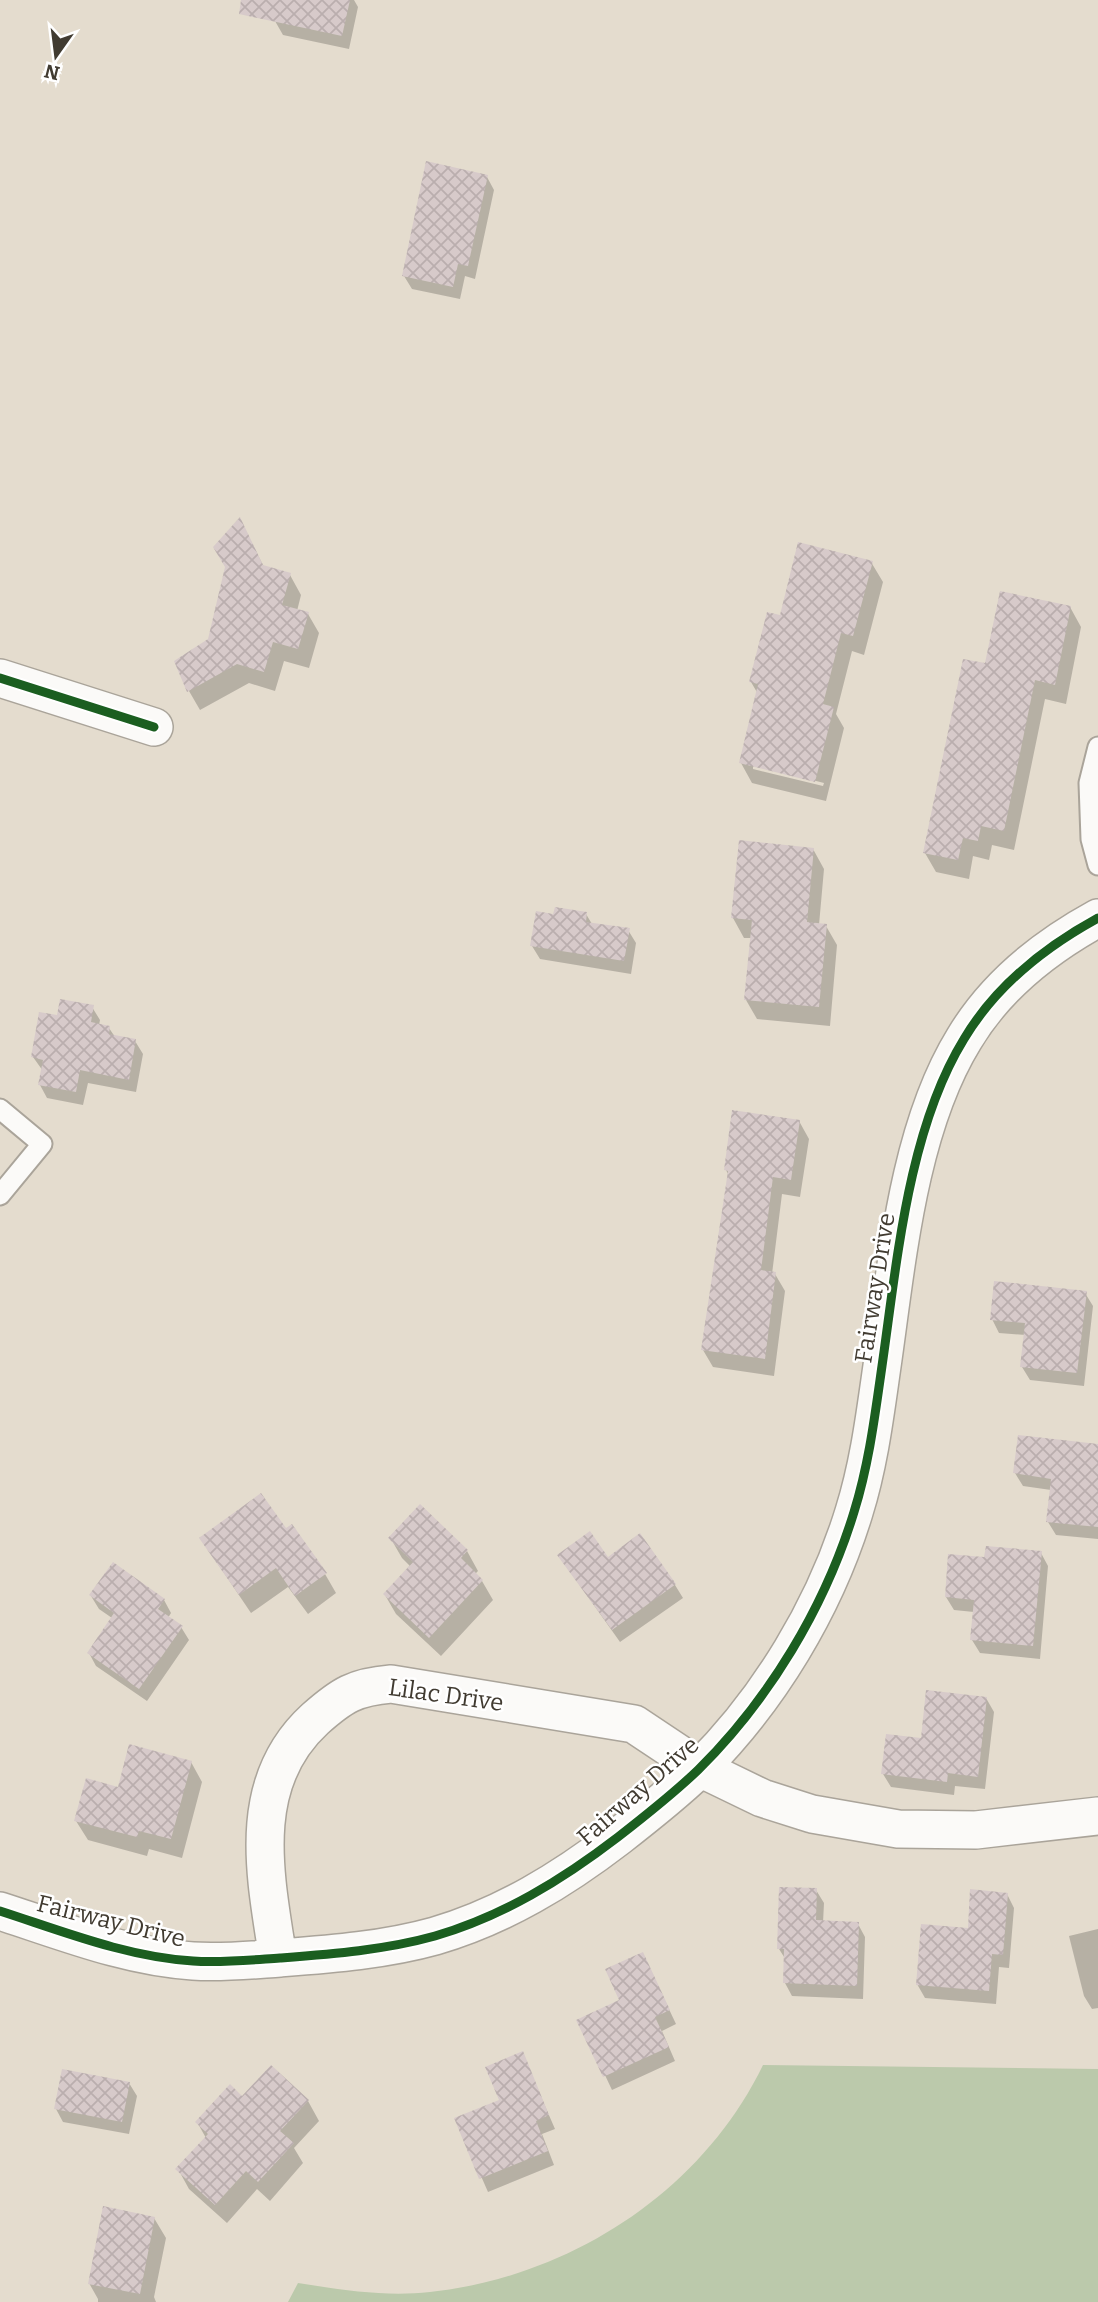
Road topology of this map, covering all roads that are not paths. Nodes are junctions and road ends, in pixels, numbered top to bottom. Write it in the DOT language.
graph roads {
  1 [pos="0,678"];
  2 [pos="154,727"];
  3 [pos="1098,747"];
  4 [pos="1098,865"];
  5 [pos="1098,918"];
  6 [pos="0,1109"];
  7 [pos="0,1195"];
  8 [pos="699,1768"];
  9 [pos="1098,1816"];
  10 [pos="0,1911"];
  11 [pos="278,1958"];
  1 -- 2 [label="street"];
  3 -- 4 [label="lane"];
  5 -- 8 [label="street, Fairway Drive"];
  6 -- 7 [label="lane"];
  8 -- 9 [label="street, Lilac Drive"];
  8 -- 11 [label="street, Fairway Drive"];
  8 -- 11 [label="street, Lilac Drive"];
  10 -- 11 [label="street, Fairway Drive"];
}
